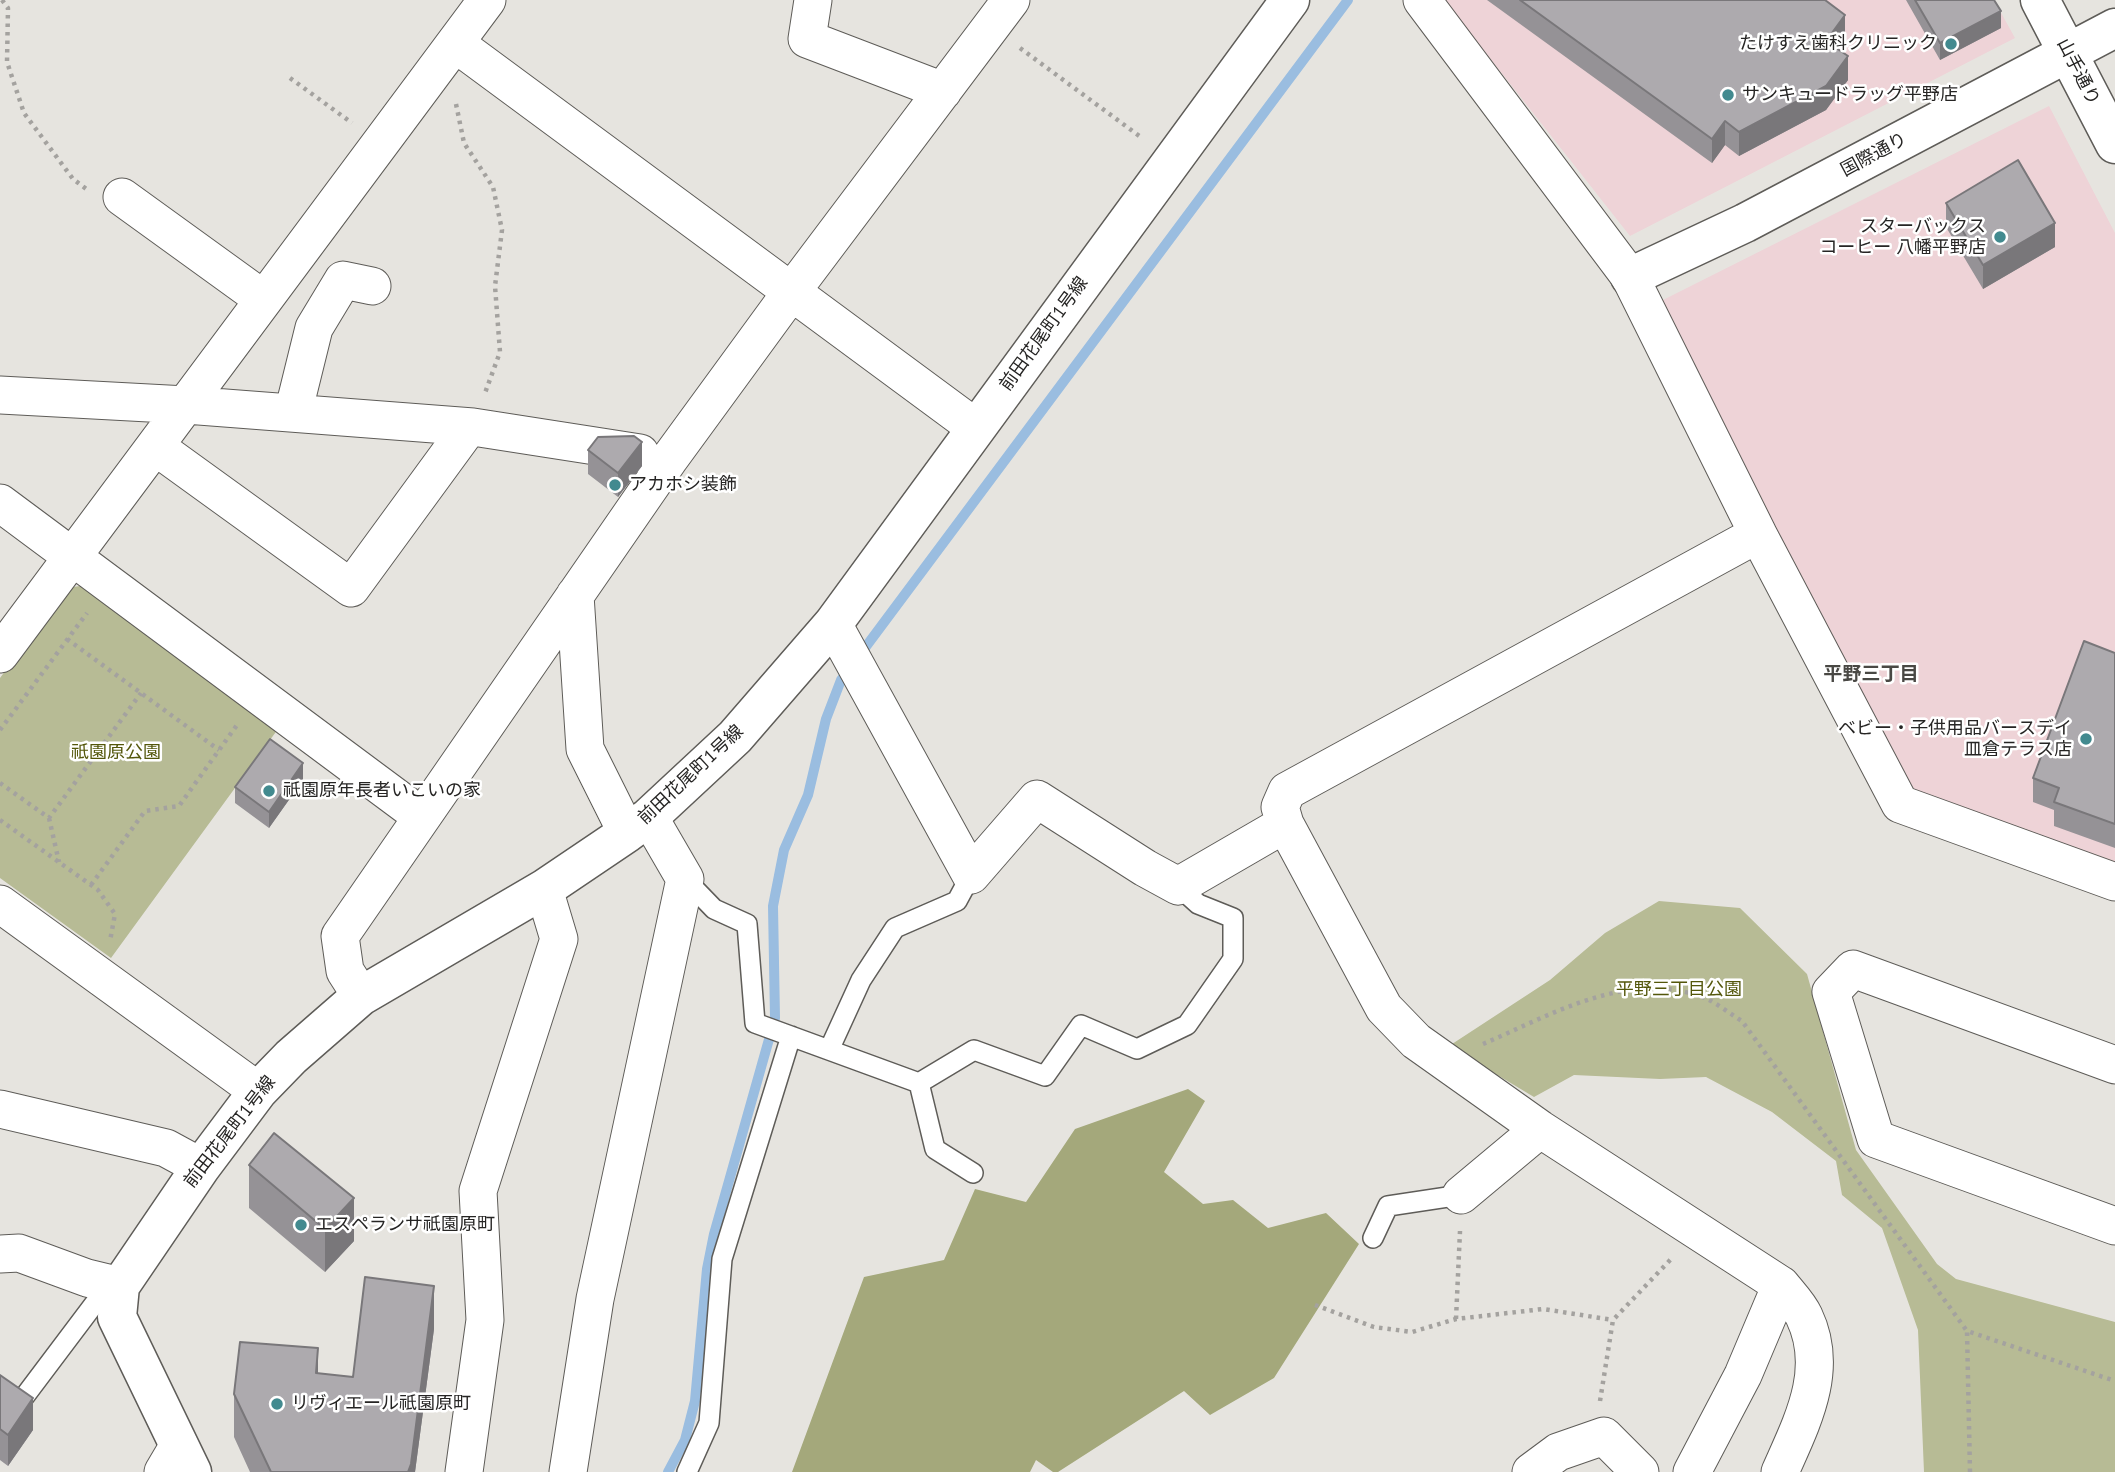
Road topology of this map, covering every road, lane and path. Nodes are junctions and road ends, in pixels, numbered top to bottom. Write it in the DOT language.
graph roads {
  1 [pos="2,0"];
  2 [pos="487,0"];
  3 [pos="813,0"];
  4 [pos="1290,0"];
  5 [pos="1422,0"];
  6 [pos="2040,0"];
  7 [pos="1001,13"];
  8 [pos="2115,28"];
  9 [pos="456,44"];
  10 [pos="2067,52"];
  11 [pos="290,78"];
  12 [pos="943,91"];
  13 [pos="381,144"];
  14 [pos="2115,144"];
  15 [pos="1172,160"];
  16 [pos="122,197"];
  17 [pos="1630,277"];
  18 [pos="372,286"];
  19 [pos="792,291"];
  20 [pos="263,299"];
  21 [pos="0,395"];
  22 [pos="186,405"];
  23 [pos="293,413"];
  24 [pos="470,427"];
  25 [pos="976,428"];
  26 [pos="156,447"];
  27 [pos="670,458"];
  28 [pos="0,503"];
  29 [pos="1758,534"];
  30 [pos="72,559"];
  31 [pos="107,585"];
  32 [pos="575,595"];
  33 [pos="67,639"];
  34 [pos="848,650"];
  35 [pos="0,654"];
  36 [pos="141,693"];
  37 [pos="258,696"];
  38 [pos="0,730"];
  39 [pos="219,750"];
  40 [pos="0,783"];
  41 [pos="421,816"];
  42 [pos="49,818"];
  43 [pos="0,820"];
  44 [pos="1285,824"];
  45 [pos="638,825"];
  46 [pos="59,862"];
  47 [pos="971,875"];
  48 [pos="685,879"];
  49 [pos="2115,882"];
  50 [pos="91,885"];
  51 [pos="1178,886"];
  52 [pos="544,889"];
  53 [pos="0,904"];
  54 [pos="94,972"];
  55 [pos="361,996"];
  56 [pos="788,1035"];
  57 [pos="829,1050"];
  58 [pos="1444,1061"];
  59 [pos="2115,1065"];
  60 [pos="919,1083"];
  61 [pos="258,1091"];
  62 [pos="0,1109"];
  63 [pos="1540,1129"];
  64 [pos="201,1167"];
  65 [pos="974,1173"];
  66 [pos="1461,1195"];
  67 [pos="2115,1226"];
  68 [pos="1698,1231"];
  69 [pos="1373,1238"];
  70 [pos="0,1254"];
  71 [pos="115,1285"];
  72 [pos="1781,1285"];
  73 [pos="1315,1305"];
  74 [pos="1456,1318"];
  75 [pos="1613,1320"];
  76 [pos="1967,1331"];
  77 [pos="2115,1381"];
  78 [pos="0,1429"];
  79 [pos="1604,1436"];
  80 [pos="178,1463"];
  81 [pos="464,1472"];
  82 [pos="568,1472"];
  83 [pos="687,1472"];
  84 [pos="1531,1472"];
  85 [pos="1640,1472"];
  86 [pos="1692,1472"];
  87 [pos="1780,1472"];
  88 [pos="1970,1472"];
  1 -- 16 [label="path"];
  2 -- 9 [label="street"];
  3 -- 12 [label="street"];
  4 -- 15 [label="street, 前田花尾町1号線"];
  5 -- 17 [label="street"];
  6 -- 10 [label="street, 山手通り"];
  7 -- 12 [label="street"];
  7 -- 15 [label="path"];
  8 -- 10 [label="street, 国際通り"];
  9 -- 13 [label="street"];
  9 -- 19 [label="street"];
  9 -- 24 [label="path"];
  10 -- 14 [label="street, 山手通り"];
  10 -- 17 [label="street, 国際通り"];
  11 -- 13 [label="path"];
  12 -- 19 [label="street"];
  13 -- 20 [label="street"];
  15 -- 25 [label="street, 前田花尾町1号線"];
  16 -- 20 [label="street"];
  17 -- 29 [label="street"];
  18 -- 23 [label="street"];
  19 -- 25 [label="street"];
  19 -- 27 [label="street"];
  20 -- 22 [label="street"];
  21 -- 22 [label="street"];
  22 -- 23 [label="street"];
  22 -- 26 [label="street"];
  23 -- 24 [label="street"];
  24 -- 26 [label="street"];
  24 -- 27 [label="street"];
  25 -- 34 [label="street, 前田花尾町1号線"];
  26 -- 30 [label="street"];
  27 -- 32 [label="street"];
  28 -- 30 [label="street"];
  29 -- 44 [label="street"];
  29 -- 49 [label="street"];
  30 -- 31 [label="street"];
  30 -- 35 [label="street"];
  31 -- 33 [label="path"];
  31 -- 37 [label="street"];
  32 -- 41 [label="street"];
  32 -- 45 [label="street"];
  33 -- 36 [label="path"];
  33 -- 38 [label="path"];
  34 -- 45 [label="street, 前田花尾町1号線"];
  34 -- 47 [label="street"];
  36 -- 39 [label="path"];
  36 -- 42 [label="path"];
  37 -- 39 [label="path"];
  37 -- 41 [label="street"];
  39 -- 50 [label="path"];
  40 -- 42 [label="path"];
  41 -- 55 [label="street"];
  42 -- 46 [label="path"];
  43 -- 46 [label="path"];
  44 -- 51 [label="street"];
  44 -- 58 [label="street"];
  45 -- 48 [label="street"];
  45 -- 52 [label="street, 前田花尾町1号線"];
  46 -- 50 [label="path"];
  47 -- 51 [label="street"];
  47 -- 57 [label="lane"];
  48 -- 56 [label="lane"];
  48 -- 82 [label="street"];
  50 -- 54 [label="path"];
  51 -- 60 [label="lane"];
  52 -- 55 [label="street, 前田花尾町1号線"];
  52 -- 81 [label="street"];
  53 -- 54 [label="street"];
  54 -- 61 [label="street"];
  55 -- 61 [label="street, 前田花尾町1号線"];
  56 -- 57 [label="lane"];
  56 -- 83 [label="lane"];
  57 -- 60 [label="lane"];
  58 -- 63 [label="street"];
  58 -- 76 [label="path"];
  59 -- 67 [label="street"];
  60 -- 65 [label="lane"];
  61 -- 64 [label="street, 前田花尾町1号線"];
  62 -- 64 [label="street"];
  63 -- 66 [label="street"];
  63 -- 68 [label="street"];
  64 -- 71 [label="street, 前田花尾町1号線"];
  66 -- 69 [label="lane"];
  66 -- 74 [label="path"];
  68 -- 72 [label="street"];
  68 -- 75 [label="path"];
  70 -- 71 [label="street"];
  71 -- 78 [label="lane"];
  71 -- 80 [label="street"];
  72 -- 86 [label="street"];
  72 -- 87 [label="street"];
  73 -- 74 [label="path"];
  74 -- 75 [label="path"];
  75 -- 79 [label="path"];
  76 -- 77 [label="path"];
  76 -- 88 [label="path"];
  79 -- 84 [label="street"];
  79 -- 85 [label="street"];
}
